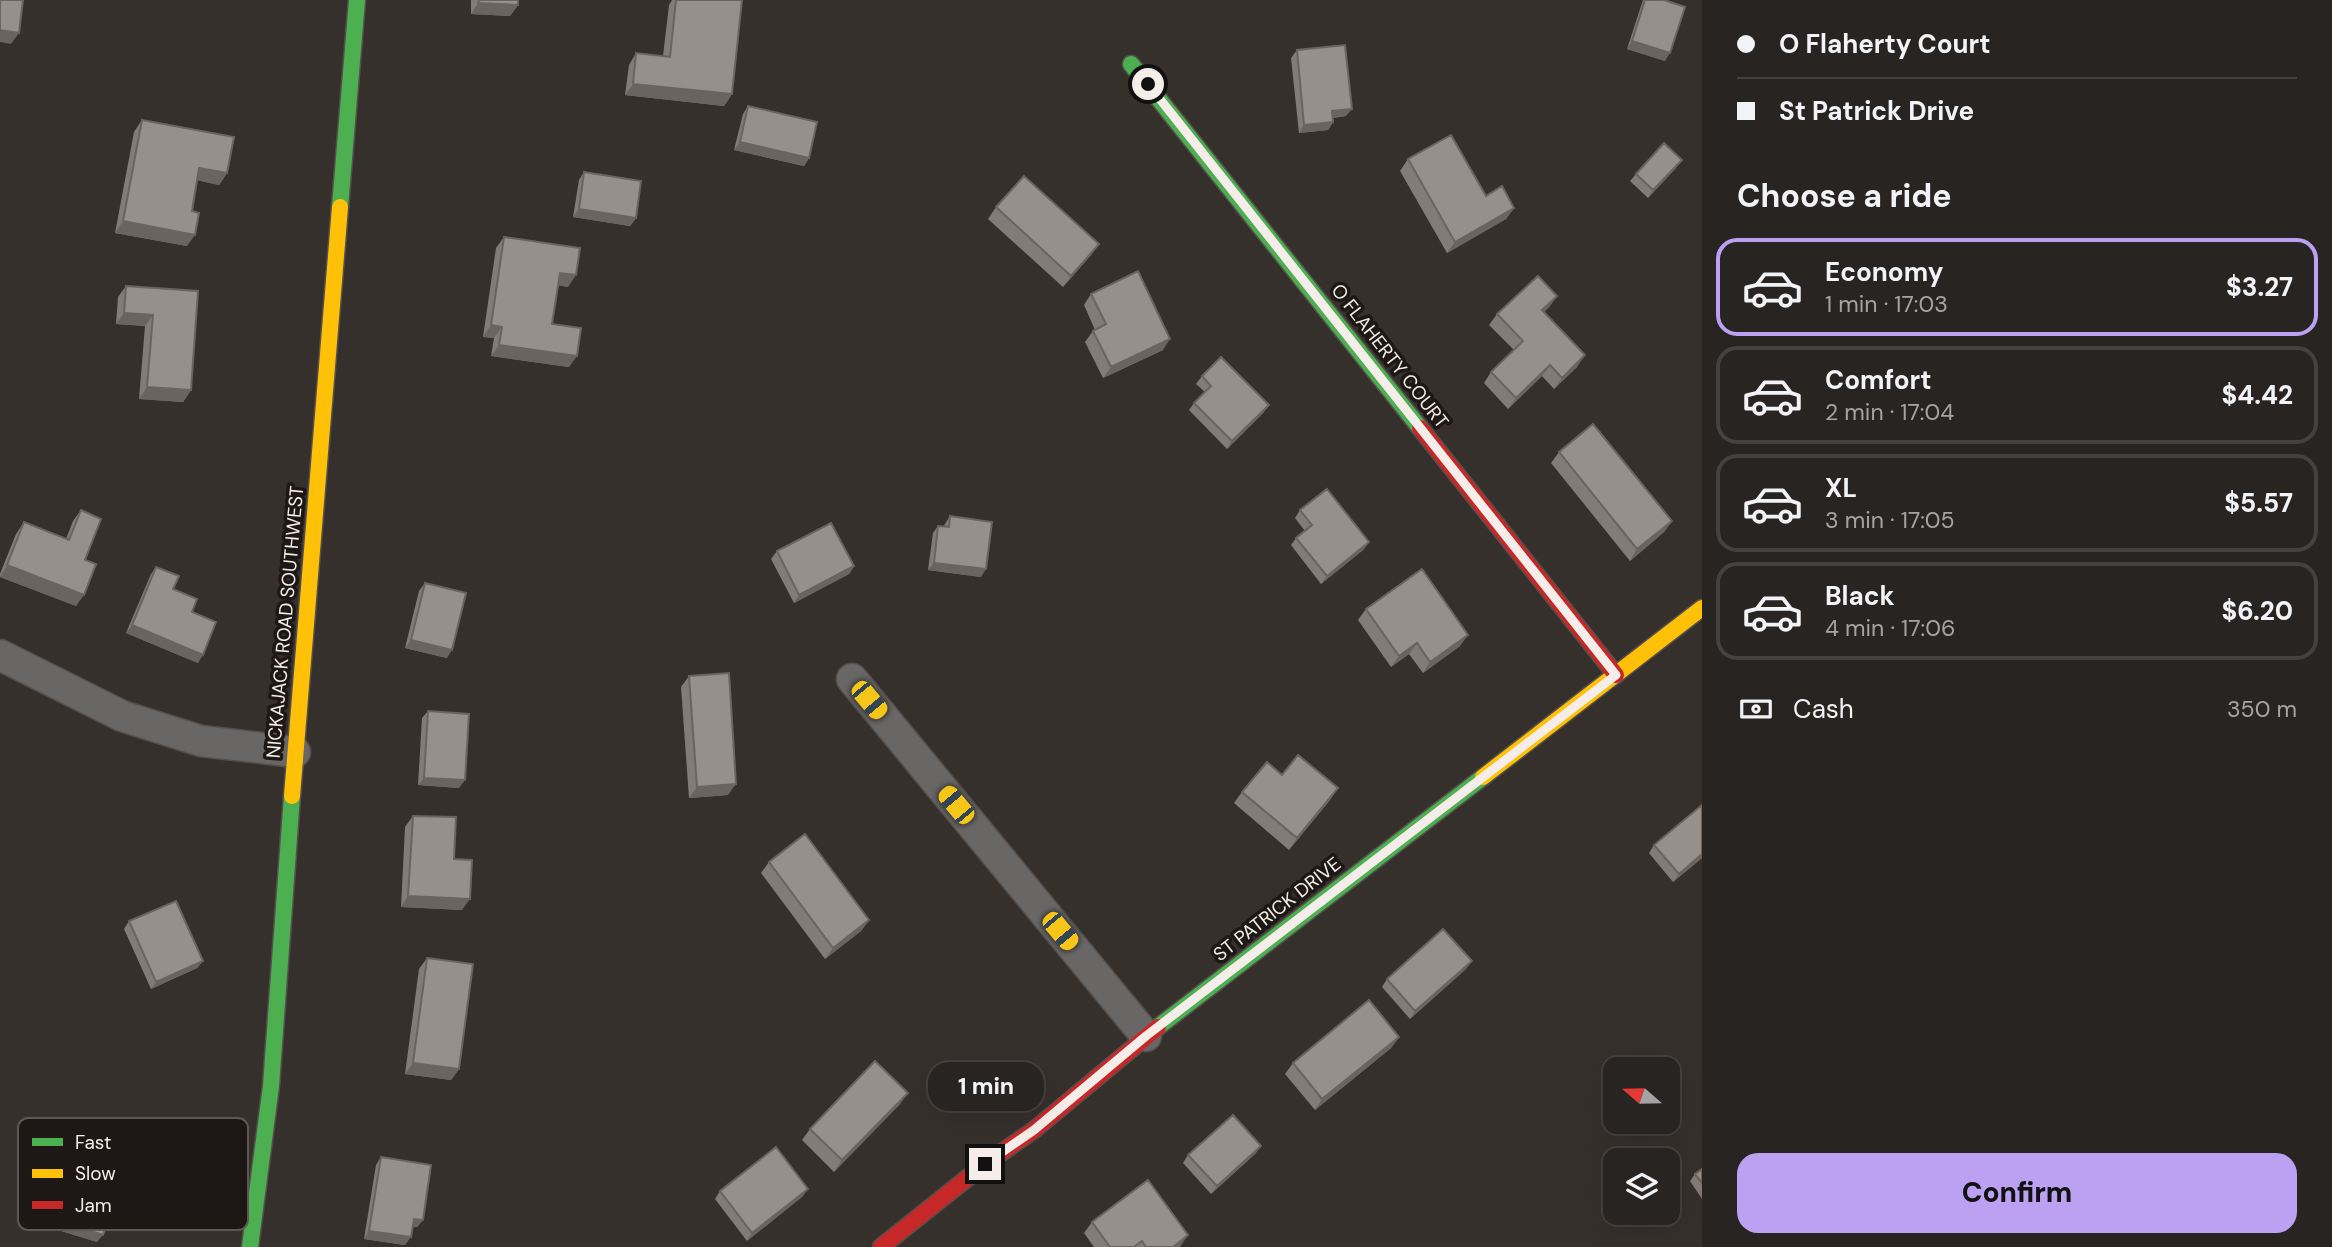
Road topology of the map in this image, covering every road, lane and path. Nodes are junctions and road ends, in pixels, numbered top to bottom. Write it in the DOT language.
graph roads {
  1 [pos="357,0"];
  2 [pos="1131,64"];
  3 [pos="1702,608"];
  4 [pos="0,654"];
  5 [pos="1616,675"];
  6 [pos="852,679"];
  7 [pos="295,752"];
  8 [pos="1146,1036"];
  9 [pos="250,1247"];
  10 [pos="881,1247"];
  1 -- 7 [label="street, NICKAJACK ROAD SOUTHWEST"];
  2 -- 5 [label="street, O FLAHERTY COURT"];
  3 -- 5 [label="street, ST PATRICK DRIVE"];
  4 -- 7 [label="street"];
  5 -- 8 [label="street, ST PATRICK DRIVE"];
  6 -- 8 [label="street"];
  7 -- 9 [label="street, NICKAJACK ROAD SOUTHWEST"];
  8 -- 10 [label="street, ST PATRICK DRIVE"];
}
